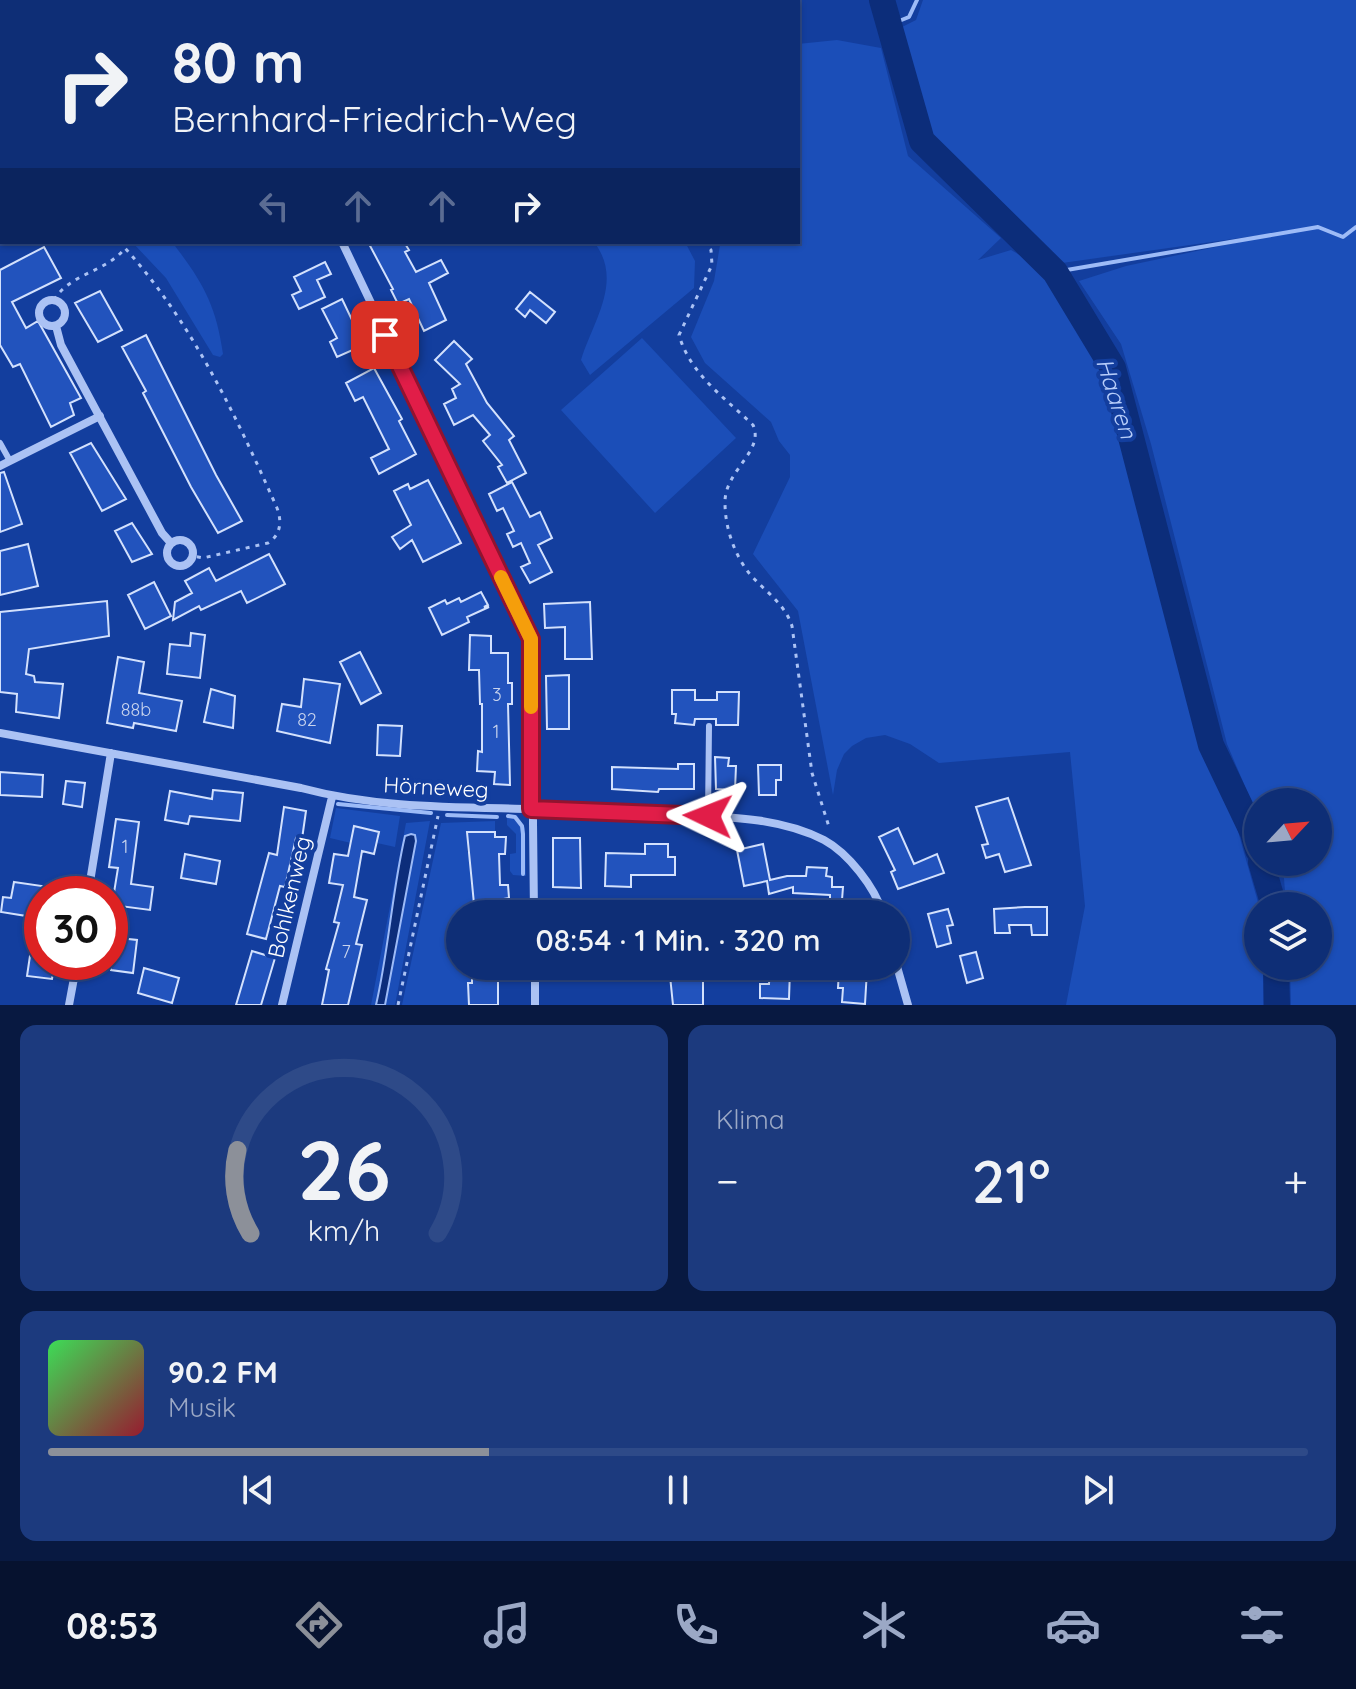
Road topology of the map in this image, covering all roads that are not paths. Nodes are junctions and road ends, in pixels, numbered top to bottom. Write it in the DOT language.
graph roads {
  1 [pos="343,244"];
  2 [pos="56,326"];
  3 [pos="100,416"];
  4 [pos="0,443"];
  5 [pos="10,461"];
  6 [pos="0,466"];
  7 [pos="171,543"];
  8 [pos="709,726"];
  9 [pos="0,733"];
  10 [pos="111,753"];
  11 [pos="332,797"];
  12 [pos="531,809"];
  13 [pos="708,816"];
  14 [pos="91,876"];
  15 [pos="534,900"];
  16 [pos="876,900"];
  17 [pos="74,980"];
  18 [pos="535,980"];
  19 [pos="901,980"];
  20 [pos="69,1005"];
  21 [pos="282,1005"];
  22 [pos="535,1005"];
  23 [pos="908,1005"];
  1 -- 12 [label="street"];
  2 -- 2 [label="street"];
  2 -- 3 [label="street"];
  3 -- 5 [label="street"];
  3 -- 7 [label="street"];
  4 -- 5 [label="lane"];
  5 -- 6 [label="street"];
  7 -- 7 [label="street"];
  8 -- 13 [label="lane"];
  9 -- 10 [label="street, Hörneweg"];
  10 -- 11 [label="street, Hörneweg"];
  10 -- 14 [label="street"];
  11 -- 12 [label="street, Hörneweg"];
  11 -- 21 [label="street, Bohlkenweg"];
  12 -- 13 [label="street, Hörneweg"];
  12 -- 15 [label="street"];
  13 -- 16 [label="street, Hörneweg"];
  17 -- 20 [label="street"];
  18 -- 22 [label="street"];
  19 -- 23 [label="street"];
}
